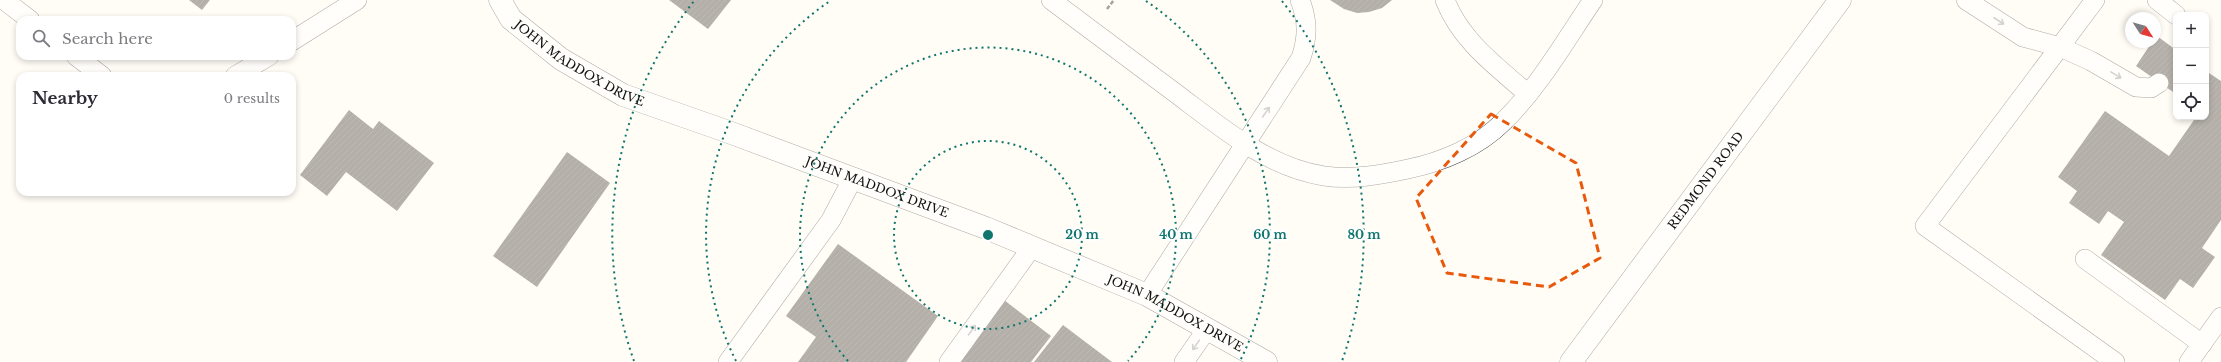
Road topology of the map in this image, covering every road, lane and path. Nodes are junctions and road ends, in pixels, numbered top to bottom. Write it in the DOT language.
graph roads {
  1 [pos="4,0"];
  2 [pos="357,0"];
  3 [pos="500,0"];
  4 [pos="1051,0"];
  5 [pos="1300,0"];
  6 [pos="1445,0"];
  7 [pos="1593,0"];
  8 [pos="1840,0"];
  9 [pos="1966,0"];
  10 [pos="2095,0"];
  11 [pos="2157,0"];
  12 [pos="331,7"];
  13 [pos="2173,13"];
  14 [pos="25,16"];
  15 [pos="296,38"];
  16 [pos="2060,47"];
  17 [pos="81,60"];
  18 [pos="262,60"];
  19 [pos="97,72"];
  20 [pos="242,72"];
  21 [pos="2159,83"];
  22 [pos="1528,94"];
  23 [pos="1244,144"];
  24 [pos="853,178"];
  25 [pos="1032,247"];
  26 [pos="2085,260"];
  27 [pos="1147,295"];
  28 [pos="2221,317"];
  29 [pos="1207,329"];
  30 [pos="2202,344"];
  31 [pos="728,362"];
  32 [pos="949,362"];
  33 [pos="1184,362"];
  34 [pos="1266,362"];
  35 [pos="1571,362"];
  36 [pos="2115,362"];
  37 [pos="2189,362"];
  1 -- 14 [label="lane"];
  2 -- 12 [label="lane"];
  3 -- 24 [label="street, JOHN MADDOX DRIVE"];
  4 -- 23 [label="lane"];
  23 -- 5 [label="lane, one-way"];
  6 -- 22 [label="lane"];
  7 -- 22 [label="lane"];
  8 -- 35 [label="street, REDMOND ROAD"];
  9 -- 16 [label="lane, one-way"];
  10 -- 16 [label="lane"];
  11 -- 13 [label="lane"];
  12 -- 15 [label="lane"];
  16 -- 21 [label="lane, one-way"];
  16 -- 36 [label="lane"];
  17 -- 19 [label="lane"];
  18 -- 20 [label="lane"];
  22 -- 23 [label="lane"];
  23 -- 27 [label="lane"];
  24 -- 25 [label="street, JOHN MADDOX DRIVE"];
  24 -- 31 [label="lane"];
  25 -- 27 [label="street, JOHN MADDOX DRIVE"];
  32 -- 25 [label="lane, one-way"];
  26 -- 30 [label="lane"];
  27 -- 29 [label="street, JOHN MADDOX DRIVE"];
  28 -- 30 [label="lane"];
  29 -- 33 [label="lane, one-way"];
  29 -- 34 [label="street, JOHN MADDOX DRIVE"];
  30 -- 37 [label="lane"];
}
